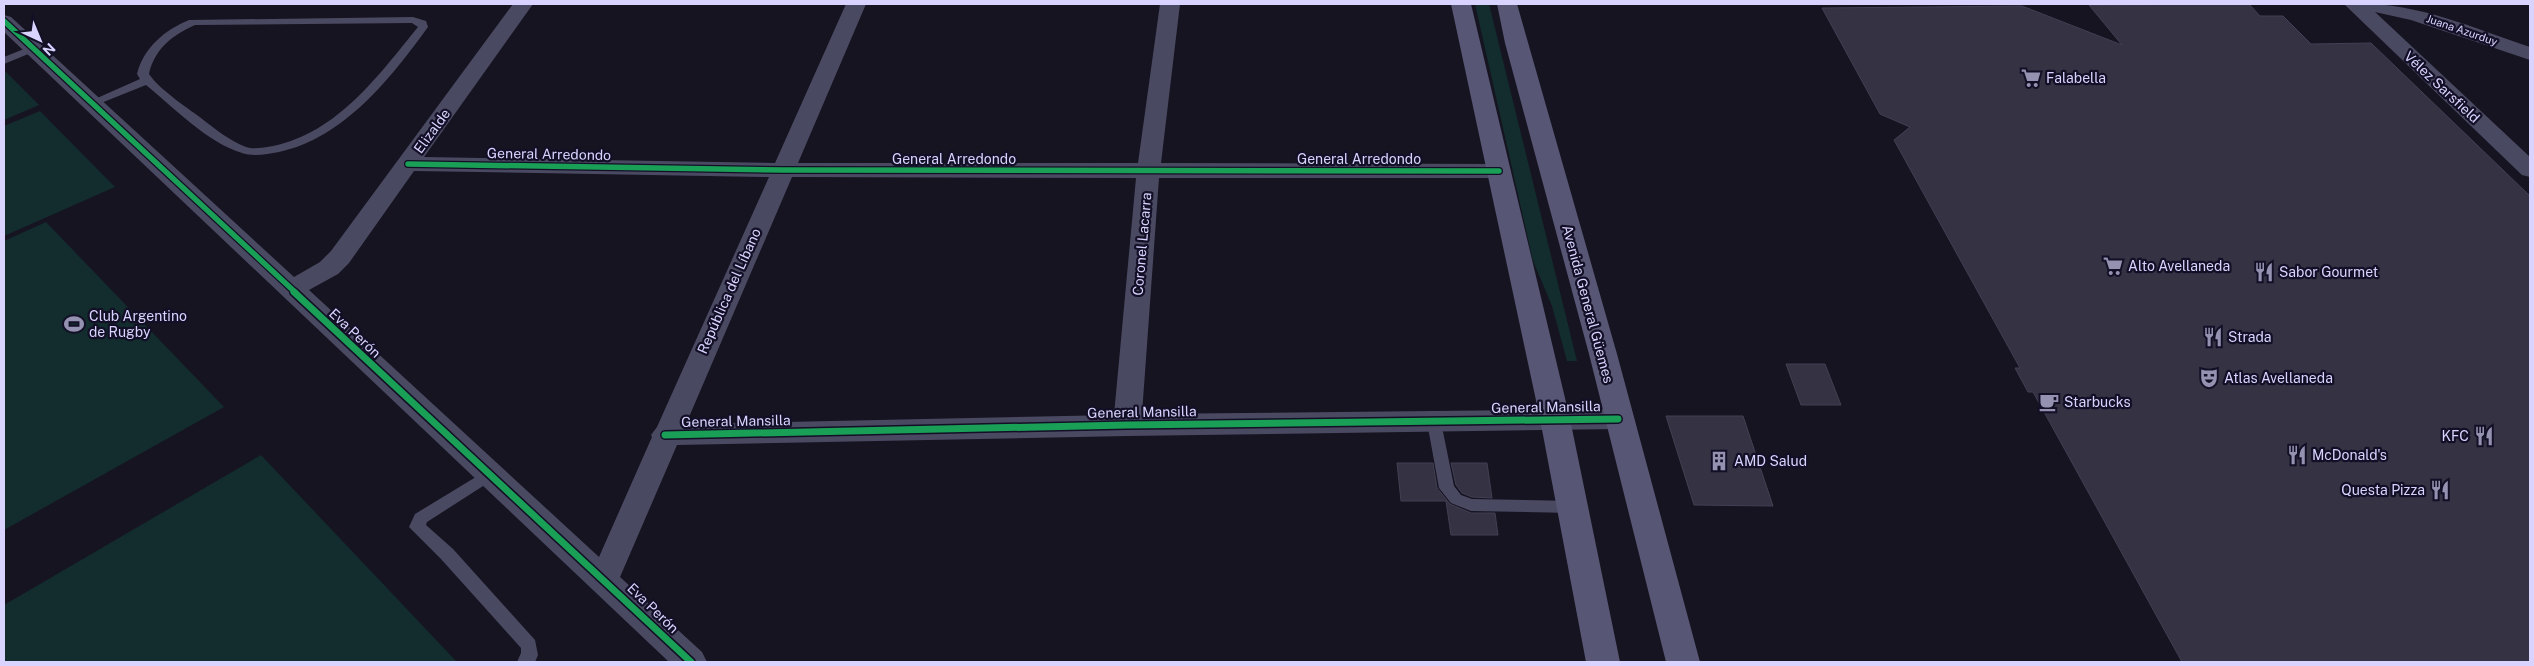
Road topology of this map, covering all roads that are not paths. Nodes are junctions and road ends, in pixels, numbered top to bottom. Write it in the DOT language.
graph roads {
  1 [pos="523,4"];
  2 [pos="856,4"];
  3 [pos="1170,4"];
  4 [pos="1461,4"];
  5 [pos="1507,4"];
  6 [pos="1523,4"];
  7 [pos="2354,4"];
  8 [pos="2363,4"];
  9 [pos="4,21"];
  10 [pos="1516,43"];
  11 [pos="34,48"];
  12 [pos="2530,54"];
  13 [pos="4,61"];
  14 [pos="147,80"];
  15 [pos="92,103"];
  16 [pos="408,164"];
  17 [pos="783,170"];
  18 [pos="2530,170"];
  19 [pos="1499,171"];
  20 [pos="1148,172"];
  21 [pos="290,290"];
  22 [pos="1618,418"];
  23 [pos="1555,419"];
  24 [pos="1434,422"];
  25 [pos="1127,425"];
  26 [pos="665,435"];
  27 [pos="489,475"];
  28 [pos="1574,507"];
  29 [pos="604,579"];
  30 [pos="525,662"];
  31 [pos="691,662"];
  32 [pos="1603,662"];
  33 [pos="1683,662"];
  1 -- 16 [label="street, Elizalde"];
  2 -- 17 [label="street, República del Líbano"];
  3 -- 20 [label="street, Coronel Lacarra"];
  4 -- 19 [label="main road"];
  5 -- 10 [label="main road, Avenida General Güemes"];
  6 -- 10 [label="main road"];
  7 -- 18 [label="street, Vélez Sarsfield"];
  8 -- 12 [label="street, Juana Azurduy"];
  9 -- 11 [label="street, Eva Perón"];
  10 -- 22 [label="main road, Avenida General Güemes"];
  11 -- 13 [label="lane"];
  11 -- 15 [label="street, Eva Perón"];
  14 -- 14 [label="lane"];
  14 -- 15 [label="lane"];
  15 -- 21 [label="street, Eva Perón"];
  16 -- 17 [label="street, General Arredondo"];
  16 -- 21 [label="street, Elizalde"];
  17 -- 20 [label="street, General Arredondo"];
  17 -- 26 [label="street, República del Líbano"];
  19 -- 20 [label="street, General Arredondo"];
  19 -- 23 [label="main road"];
  20 -- 25 [label="street, Coronel Lacarra"];
  21 -- 27 [label="street, Eva Perón"];
  22 -- 23 [label="street, General Mansilla"];
  22 -- 33 [label="main road, Avenida General Güemes"];
  23 -- 24 [label="street, General Mansilla"];
  23 -- 28 [label="main road"];
  24 -- 25 [label="street, General Mansilla"];
  24 -- 28 [label="lane"];
  25 -- 26 [label="street, General Mansilla"];
  26 -- 29 [label="street, República del Líbano"];
  27 -- 29 [label="street, Eva Perón"];
  27 -- 30 [label="lane"];
  28 -- 32 [label="main road"];
  29 -- 31 [label="street, Eva Perón"];
}
